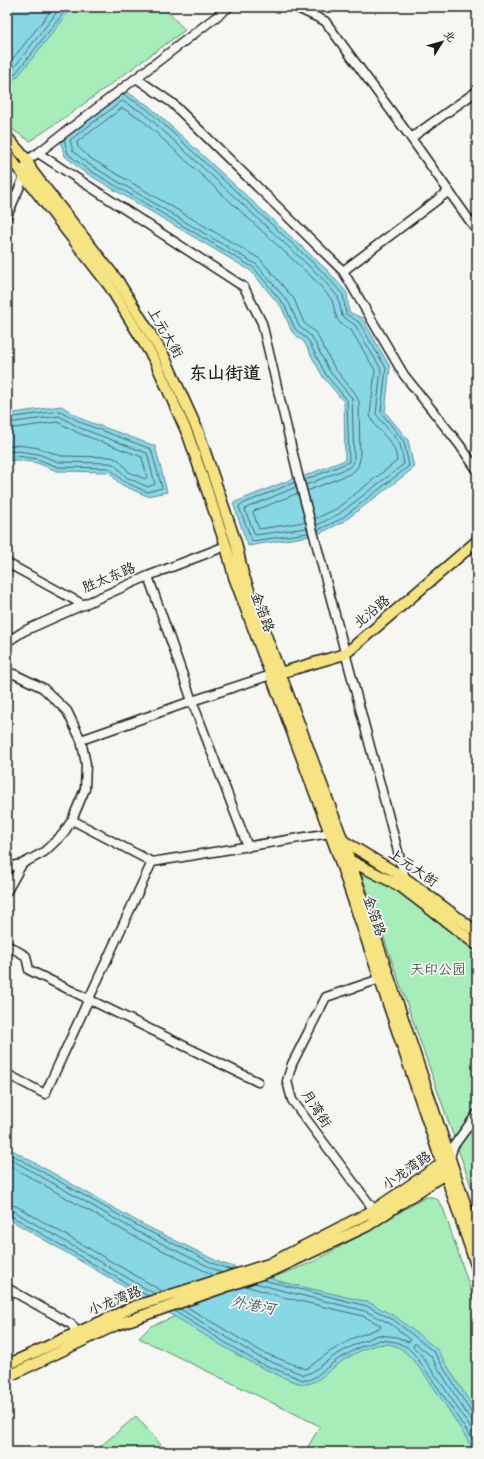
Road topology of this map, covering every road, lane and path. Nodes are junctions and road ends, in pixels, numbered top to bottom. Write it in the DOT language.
graph roads {
  1 [pos="229,7"];
  2 [pos="295,7"];
  3 [pos="136,78"];
  4 [pos="477,91"];
  5 [pos="7,137"];
  6 [pos="411,138"];
  7 [pos="38,153"];
  8 [pos="7,154"];
  9 [pos="27,160"];
  10 [pos="24,177"];
  11 [pos="449,191"];
  12 [pos="7,216"];
  13 [pos="477,231"];
  14 [pos="343,271"];
  15 [pos="477,470"];
  16 [pos="477,541"];
  17 [pos="226,546"];
  18 [pos="7,563"];
  19 [pos="239,575"];
  20 [pos="148,576"];
  21 [pos="84,605"];
  22 [pos="7,642"];
  23 [pos="344,654"];
  24 [pos="7,673"];
  25 [pos="275,674"];
  26 [pos="192,701"];
  27 [pos="81,740"];
  28 [pos="72,820"];
  29 [pos="330,833"];
  30 [pos="343,841"];
  31 [pos="248,847"];
  32 [pos="338,852"];
  33 [pos="152,862"];
  34 [pos="351,862"];
  35 [pos="22,864"];
  36 [pos="7,867"];
  37 [pos="405,878"];
  38 [pos="7,891"];
  39 [pos="477,932"];
  40 [pos="7,945"];
  41 [pos="477,945"];
  42 [pos="380,979"];
  43 [pos="89,999"];
  44 [pos="7,1074"];
  45 [pos="258,1082"];
  46 [pos="477,1114"];
  47 [pos="446,1161"];
  48 [pos="446,1174"];
  49 [pos="374,1210"];
  50 [pos="477,1239"];
  51 [pos="272,1267"];
  52 [pos="477,1268"];
  53 [pos="7,1288"];
  54 [pos="79,1337"];
  55 [pos="7,1365"];
  56 [pos="7,1377"];
  1 -- 3 [label="street"];
  2 -- 6 [label="street"];
  3 -- 7 [label="street"];
  3 -- 14 [label="street"];
  4 -- 6 [label="street"];
  5 -- 9 [label="main road, 上元大街"];
  6 -- 11 [label="street"];
  7 -- 9 [label="street"];
  7 -- 23 [label="street"];
  8 -- 10 [label="main road, 上元大街"];
  9 -- 10 [label="street"];
  9 -- 19 [label="main road, 上元大街"];
  10 -- 12 [label="street"];
  10 -- 17 [label="main road, 上元大街"];
  11 -- 13 [label="street"];
  11 -- 14 [label="street"];
  14 -- 15 [label="street"];
  16 -- 23 [label="main road, 北沿路"];
  17 -- 19 [label="main road, 上元大街"];
  17 -- 20 [label="street, 胜太东路"];
  18 -- 21 [label="street, 胜太东路"];
  19 -- 25 [label="main road, 金箔路"];
  20 -- 21 [label="street, 胜太东路"];
  20 -- 26 [label="street"];
  21 -- 22 [label="street"];
  23 -- 25 [label="main road, 北沿路"];
  23 -- 37 [label="street"];
  24 -- 27 [label="street"];
  25 -- 26 [label="street"];
  25 -- 29 [label="main road, 金箔路"];
  25 -- 30 [label="main road, 金箔路"];
  26 -- 27 [label="street"];
  26 -- 31 [label="street"];
  27 -- 28 [label="street"];
  28 -- 33 [label="street"];
  28 -- 35 [label="street"];
  29 -- 30 [label="main road, 上元大街"];
  29 -- 31 [label="street"];
  29 -- 32 [label="main road, 金箔路"];
  30 -- 34 [label="main road, 金箔路"];
  30 -- 37 [label="main road, 上元大街"];
  31 -- 33 [label="street"];
  32 -- 34 [label="main road, 上元大街"];
  32 -- 42 [label="main road, 金箔路"];
  33 -- 43 [label="street"];
  34 -- 41 [label="main road, 上元大街"];
  34 -- 47 [label="main road, 金箔路"];
  35 -- 36 [label="street"];
  35 -- 38 [label="street"];
  37 -- 39 [label="main road, 上元大街"];
  40 -- 43 [label="street"];
  42 -- 47 [label="main road, 金箔路"];
  42 -- 49 [label="street, 月湾街"];
  43 -- 44 [label="street"];
  43 -- 45 [label="street"];
  46 -- 47 [label="street"];
  47 -- 48 [label="main road, 金箔路"];
  47 -- 49 [label="main road, 小龙湾路"];
  47 -- 50 [label="main road, 金箔路"];
  48 -- 51 [label="main road, 小龙湾路"];
  48 -- 52 [label="main road, 金箔路"];
  49 -- 51 [label="main road, 小龙湾路"];
  51 -- 54 [label="main road, 小龙湾路"];
  53 -- 54 [label="street"];
  54 -- 55 [label="main road, 小龙湾路"];
  54 -- 56 [label="main road, 小龙湾路"];
}
